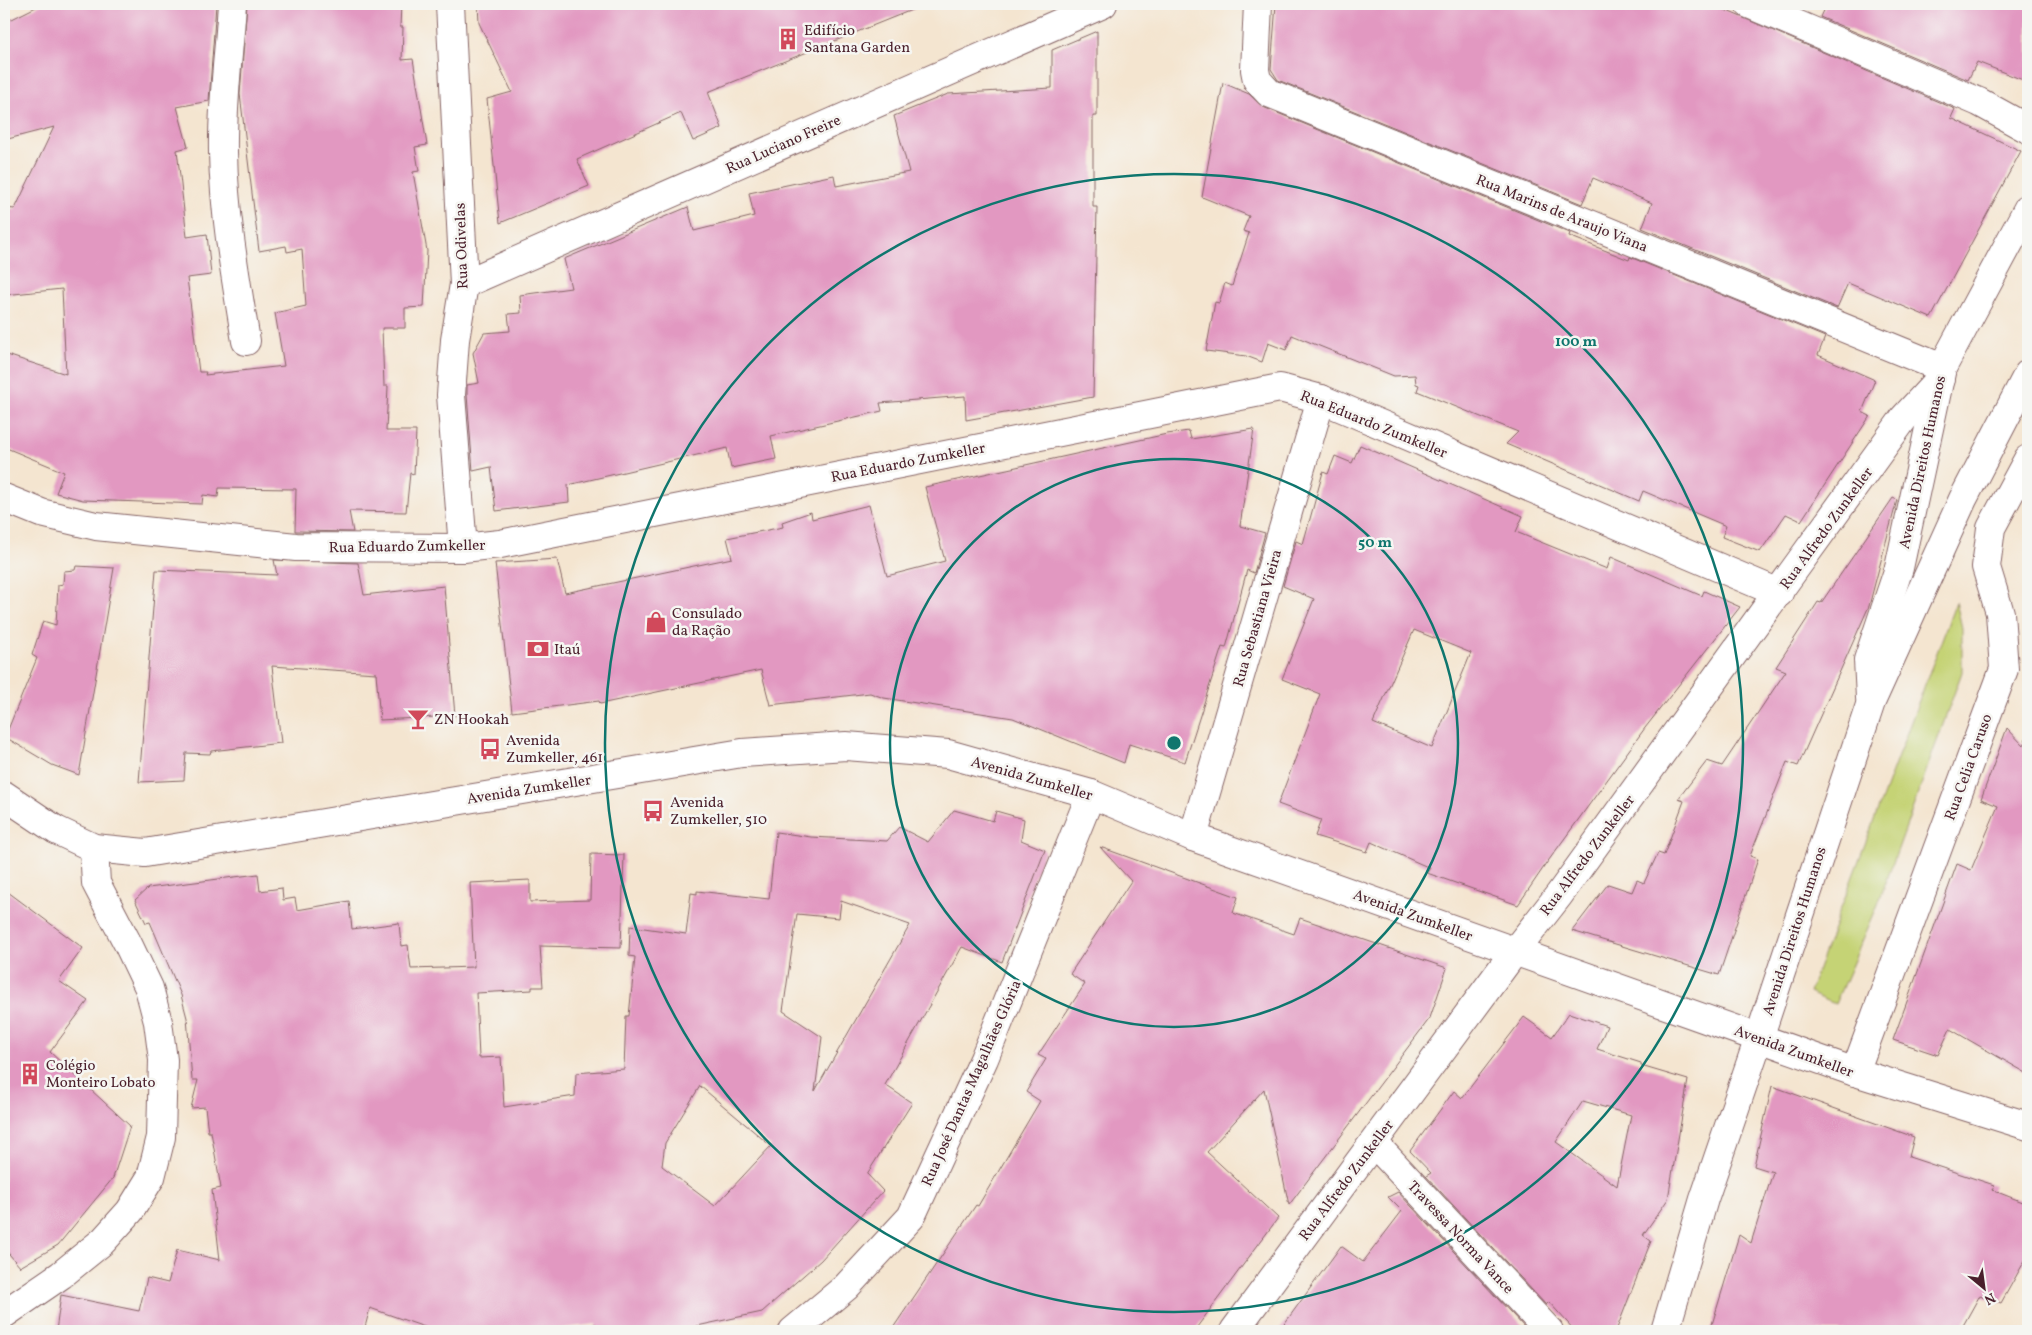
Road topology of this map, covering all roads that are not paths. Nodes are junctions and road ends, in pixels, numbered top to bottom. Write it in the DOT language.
graph roads {
  1 [pos="232,4"];
  2 [pos="450,4"];
  3 [pos="1102,4"];
  4 [pos="1258,4"];
  5 [pos="1749,4"];
  6 [pos="2028,129"];
  7 [pos="2028,208"];
  8 [pos="464,284"];
  9 [pos="246,341"];
  10 [pos="1941,373"];
  11 [pos="2028,374"];
  12 [pos="1321,399"];
  13 [pos="2028,459"];
  14 [pos="4,498"];
  15 [pos="463,548"];
  16 [pos="1779,593"];
  17 [pos="1871,702"];
  18 [pos="1091,794"];
  19 [pos="4,795"];
  20 [pos="1193,837"];
  21 [pos="94,848"];
  22 [pos="1515,951"];
  23 [pos="1759,1038"];
  24 [pos="1855,1072"];
  25 [pos="2028,1126"];
  26 [pos="1374,1142"];
  27 [pos="4,1314"];
  28 [pos="793,1331"];
  29 [pos="1234,1331"];
  30 [pos="1549,1331"];
  31 [pos="1665,1331"];
  1 -- 9 [label="street"];
  2 -- 8 [label="street, Rua Odivelas"];
  3 -- 8 [label="street, Rua Luciano Freire"];
  4 -- 10 [label="street, Rua Marins de Araujo Viana"];
  5 -- 6 [label="street"];
  7 -- 10 [label="street, Avenida Direitos Humanos"];
  8 -- 15 [label="street, Rua Odivelas"];
  10 -- 16 [label="street, Rua Alfredo Zunkeller"];
  10 -- 17 [label="street, Avenida Direitos Humanos"];
  11 -- 17 [label="street, Avenida Direitos Humanos"];
  12 -- 15 [label="street, Rua Eduardo Zumkeller"];
  12 -- 16 [label="street, Rua Eduardo Zumkeller"];
  12 -- 20 [label="street, Rua Sebastiana Vieira"];
  13 -- 24 [label="street, Rua Celia Caruso"];
  14 -- 15 [label="street, Rua Eduardo Zumkeller"];
  16 -- 22 [label="street, Rua Alfredo Zunkeller"];
  17 -- 23 [label="street, Avenida Direitos Humanos"];
  18 -- 20 [label="street, Avenida Zumkeller"];
  18 -- 21 [label="street, Avenida Zumkeller"];
  18 -- 28 [label="street, Rua José Dantas Magalhães Glória"];
  19 -- 21 [label="street, Avenida Zumkeller"];
  20 -- 22 [label="street, Avenida Zumkeller"];
  21 -- 27 [label="street"];
  22 -- 23 [label="street, Avenida Zumkeller"];
  22 -- 26 [label="street, Rua Alfredo Zunkeller"];
  23 -- 24 [label="street, Avenida Zumkeller"];
  23 -- 31 [label="street, Avenida Direitos Humanos"];
  24 -- 25 [label="street, Avenida Zumkeller"];
  26 -- 29 [label="street, Rua Alfredo Zunkeller"];
  26 -- 30 [label="street, Travessa Norma Vance"];
}
